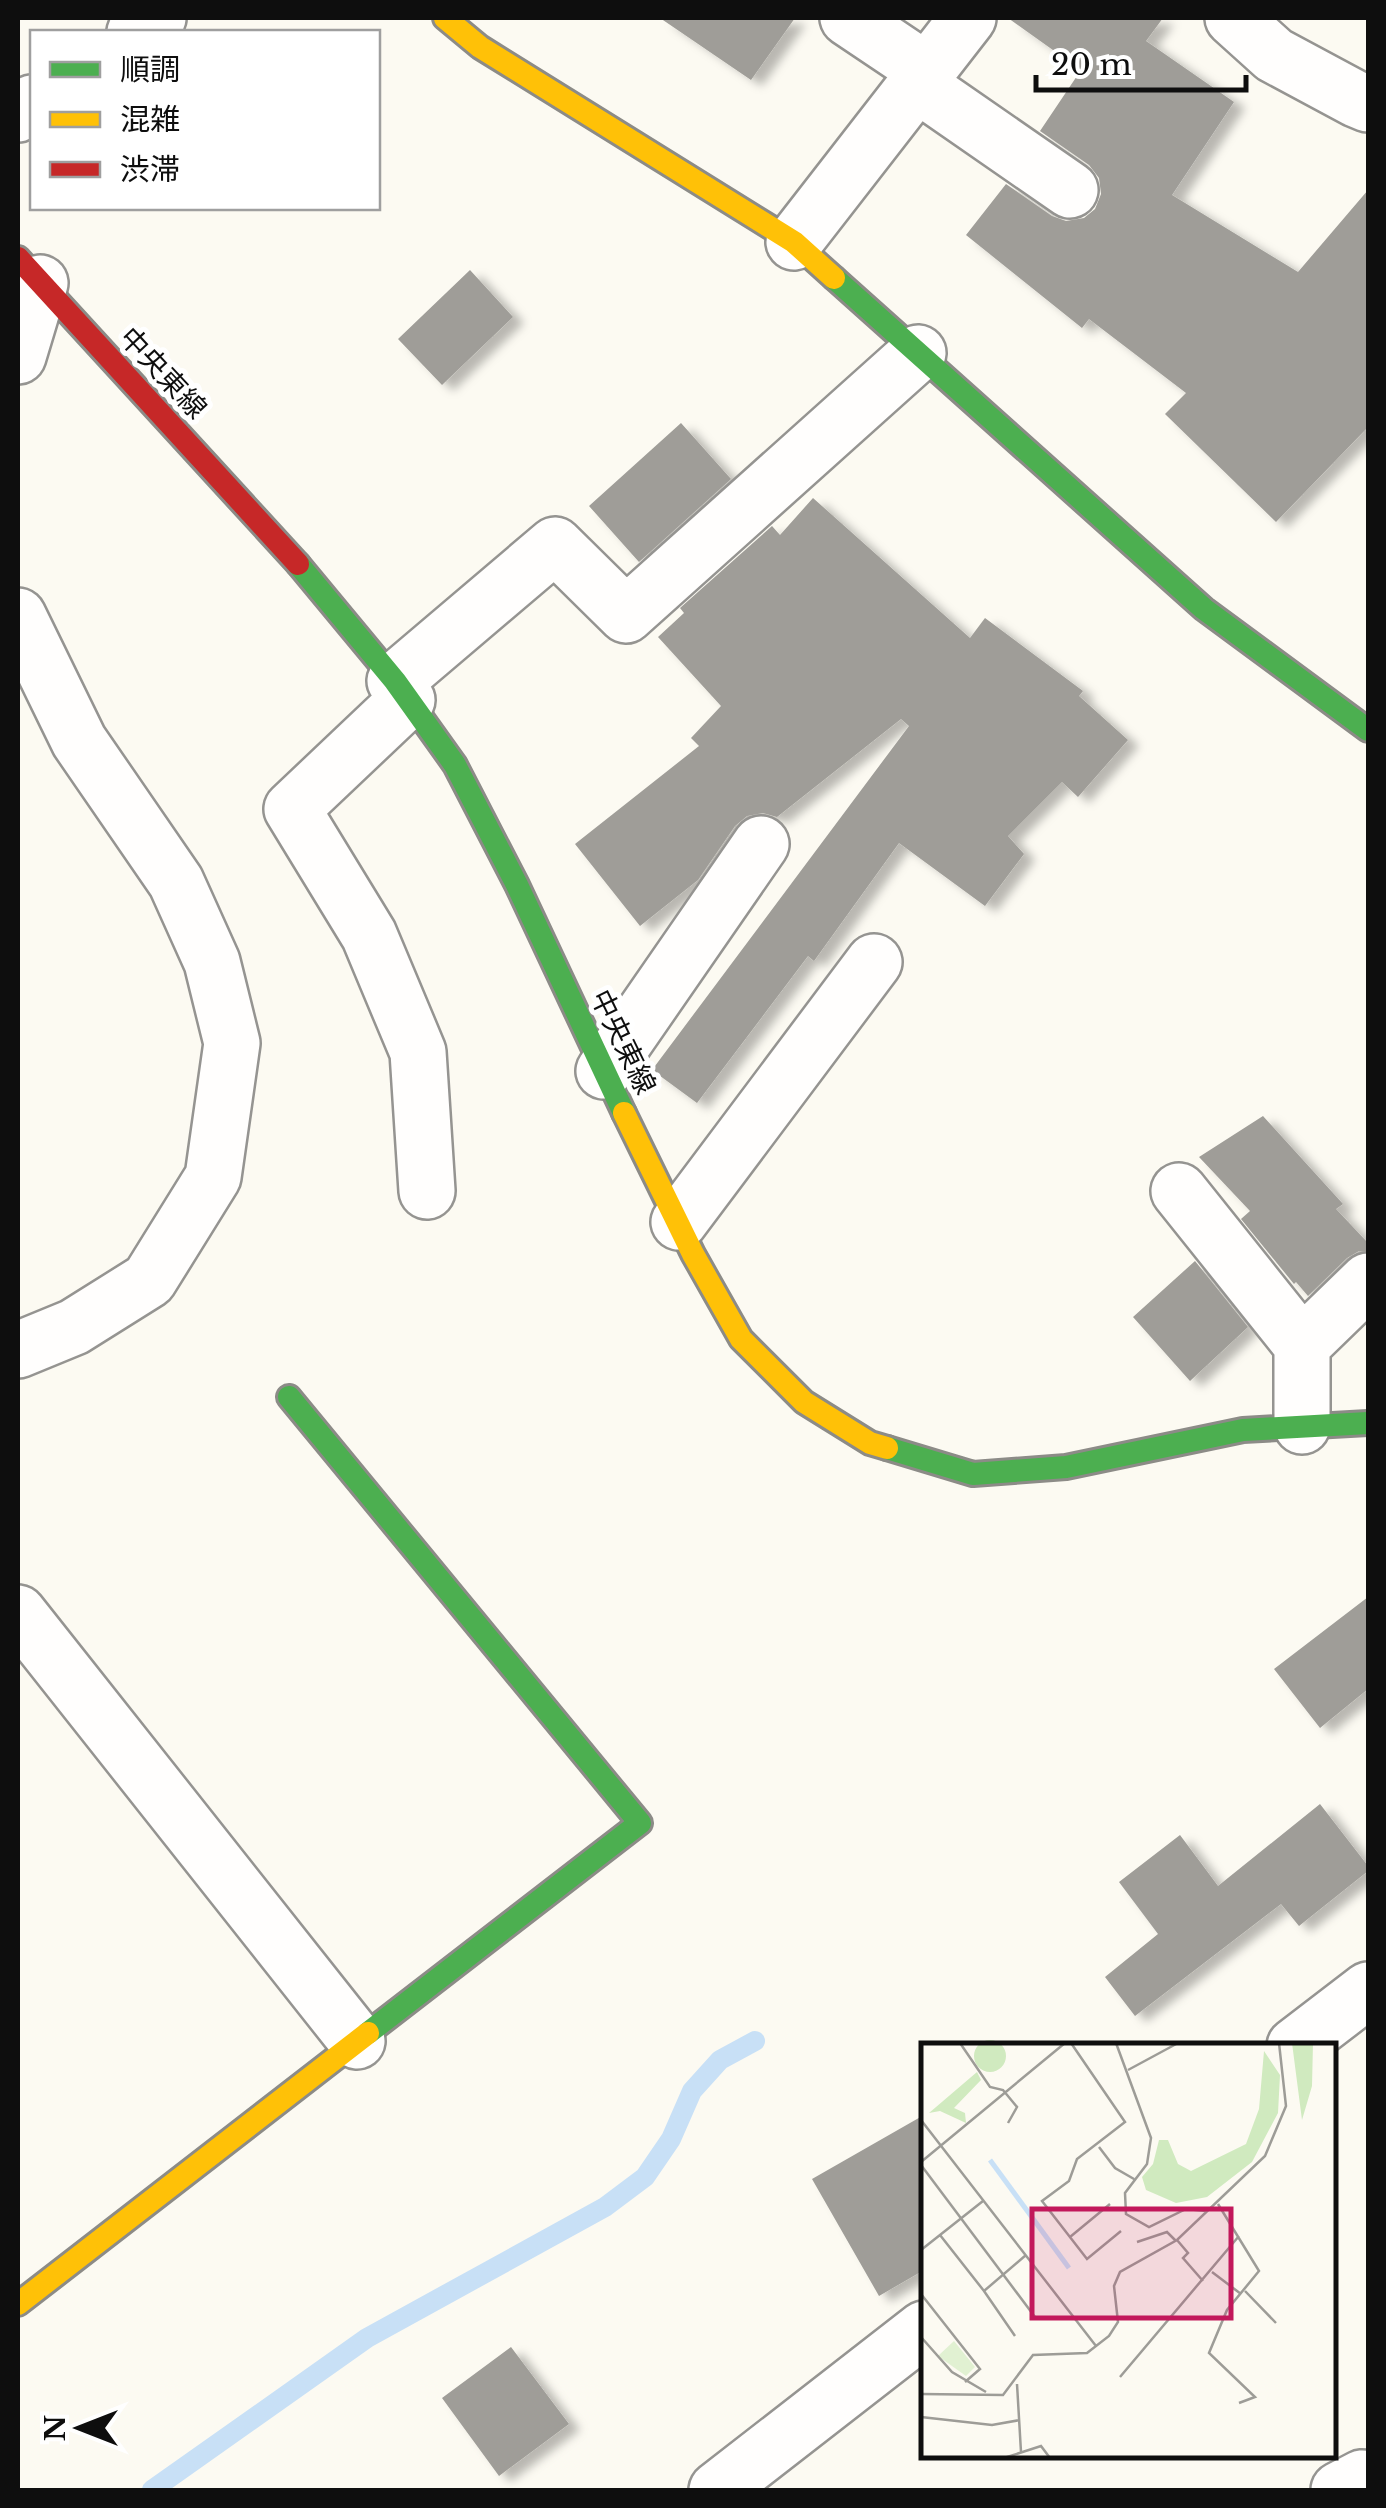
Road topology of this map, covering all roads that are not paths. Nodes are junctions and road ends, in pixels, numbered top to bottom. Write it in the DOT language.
graph roads {
  1 [pos="445,18"];
  2 [pos="848,18"];
  3 [pos="968,18"];
  4 [pos="1234,18"];
  5 [pos="922,77"];
  6 [pos="1368,104"];
  7 [pos="1070,190"];
  8 [pos="794,242"];
  9 [pos="29,271"];
  10 [pos="918,353"];
  11 [pos="18,356"];
  12 [pos="18,616"];
  13 [pos="401,690"];
  14 [pos="1368,730"];
  15 [pos="761,844"];
  16 [pos="874,962"];
  17 [pos="604,1071"];
  18 [pos="427,1191"];
  19 [pos="1179,1191"];
  20 [pos="680,1222"];
  21 [pos="1368,1280"];
  22 [pos="1302,1346"];
  23 [pos="18,1350"];
  24 [pos="289,1397"];
  25 [pos="1368,1423"];
  26 [pos="1302,1426"];
  27 [pos="18,1614"];
  28 [pos="1368,1990"];
  29 [pos="358,2042"];
  30 [pos="1299,2043"];
  31 [pos="18,2304"];
  32 [pos="921,2331"];
  33 [pos="718,2490"];
  1 -- 8 [label="street"];
  2 -- 5 [label="street"];
  3 -- 5 [label="street"];
  4 -- 6 [label="street"];
  5 -- 7 [label="street"];
  5 -- 8 [label="street"];
  8 -- 10 [label="street"];
  9 -- 11 [label="street"];
  9 -- 13 [label="street, 中央東線"];
  10 -- 13 [label="street"];
  10 -- 14 [label="street"];
  12 -- 23 [label="street"];
  13 -- 17 [label="street, 中央東線"];
  13 -- 18 [label="street"];
  15 -- 17 [label="street"];
  16 -- 20 [label="street"];
  17 -- 20 [label="street, 中央東線"];
  19 -- 22 [label="street"];
  20 -- 26 [label="street, 中央東線"];
  21 -- 22 [label="street"];
  22 -- 26 [label="street"];
  24 -- 29 [label="street"];
  25 -- 26 [label="street, 中央東線"];
  27 -- 29 [label="street"];
  28 -- 30 [label="street"];
  29 -- 31 [label="street"];
  32 -- 33 [label="street"];
}
